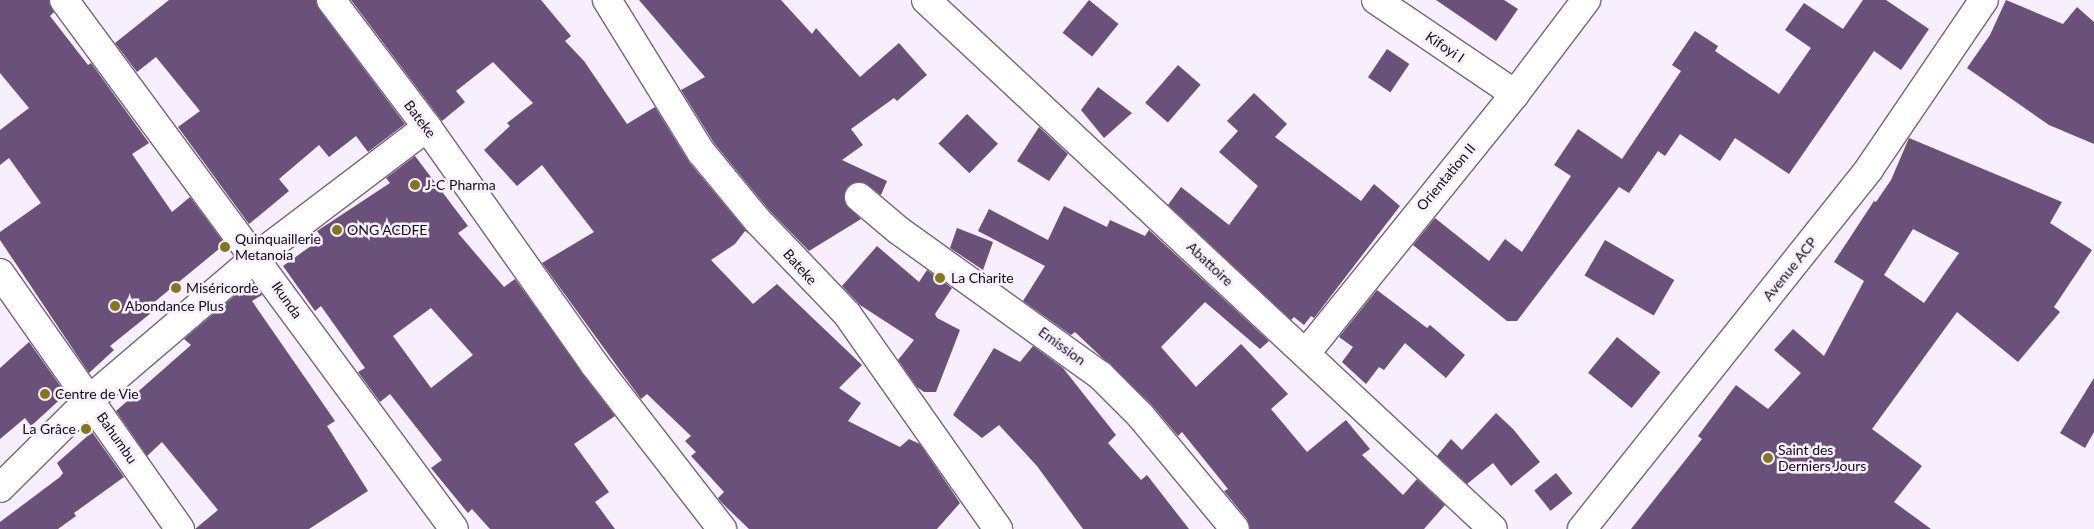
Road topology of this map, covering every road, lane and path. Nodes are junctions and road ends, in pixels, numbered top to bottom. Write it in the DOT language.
graph roads {
  1 [pos="64,0"];
  2 [pos="607,0"];
  3 [pos="926,0"];
  4 [pos="1376,0"];
  5 [pos="1586,0"];
  6 [pos="1984,0"];
  7 [pos="332,1"];
  8 [pos="1515,94"];
  9 [pos="427,127"];
  10 [pos="859,196"];
  11 [pos="256,257"];
  12 [pos="0,273"];
  13 [pos="1306,353"];
  14 [pos="90,399"];
  15 [pos="0,488"];
  16 [pos="180,529"];
  17 [pos="454,529"];
  18 [pos="722,529"];
  19 [pos="998,529"];
  20 [pos="1235,529"];
  21 [pos="1492,529"];
  22 [pos="1582,529"];
  1 -- 11 [label="street, Ikunda"];
  2 -- 19 [label="street, Bateke"];
  3 -- 13 [label="street, Abattoire"];
  4 -- 8 [label="street, Kifoyi I"];
  5 -- 8 [label="street, Orientation II"];
  6 -- 22 [label="street, Avenue ACP"];
  7 -- 9 [label="street, Bateke"];
  8 -- 13 [label="street, Orientation II"];
  9 -- 11 [label="street"];
  9 -- 18 [label="street, Bateke"];
  10 -- 20 [label="street, Emission"];
  11 -- 14 [label="street"];
  11 -- 17 [label="street, Ikunda"];
  12 -- 14 [label="street, Bahumbu"];
  13 -- 21 [label="street, Abattoire"];
  14 -- 15 [label="street"];
  14 -- 16 [label="street, Bahumbu"];
}
